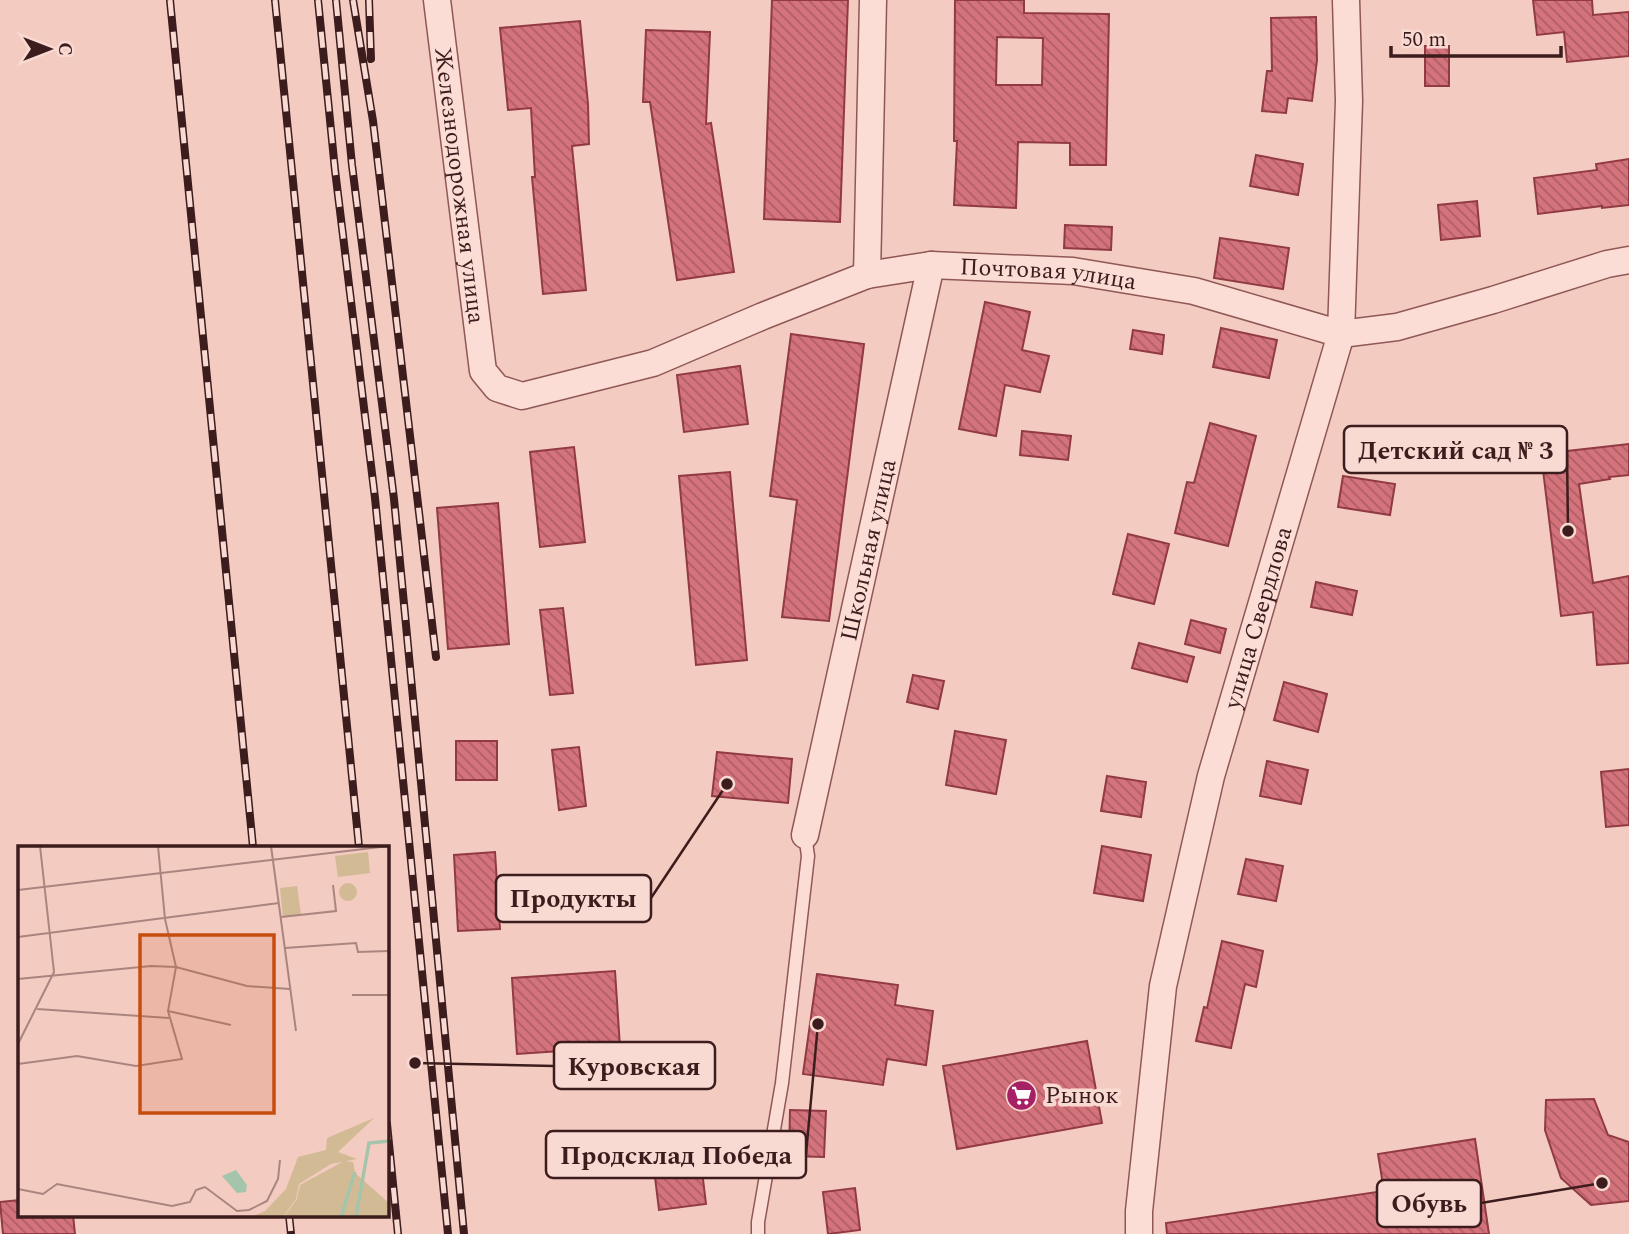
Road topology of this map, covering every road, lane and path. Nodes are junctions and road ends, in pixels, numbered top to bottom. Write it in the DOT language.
graph roads {
  1 [pos="438,0"];
  2 [pos="873,0"];
  3 [pos="1346,0"];
  4 [pos="1629,260"];
  5 [pos="931,265"];
  6 [pos="867,275"];
  7 [pos="1341,334"];
  8 [pos="483,371"];
  9 [pos="805,835"];
  10 [pos="758,1234"];
  11 [pos="1139,1234"];
  1 -- 8 [label="street, Железнодорожная улица"];
  2 -- 6 [label="street"];
  3 -- 7 [label="street, улица Свердлова"];
  4 -- 7 [label="street, Почтовая улица"];
  5 -- 6 [label="street, Почтовая улица"];
  5 -- 7 [label="street, Почтовая улица"];
  5 -- 9 [label="street, Школьная улица"];
  6 -- 8 [label="street, Почтовая улица"];
  7 -- 11 [label="street, улица Свердлова"];
  9 -- 10 [label="lane"];
}
